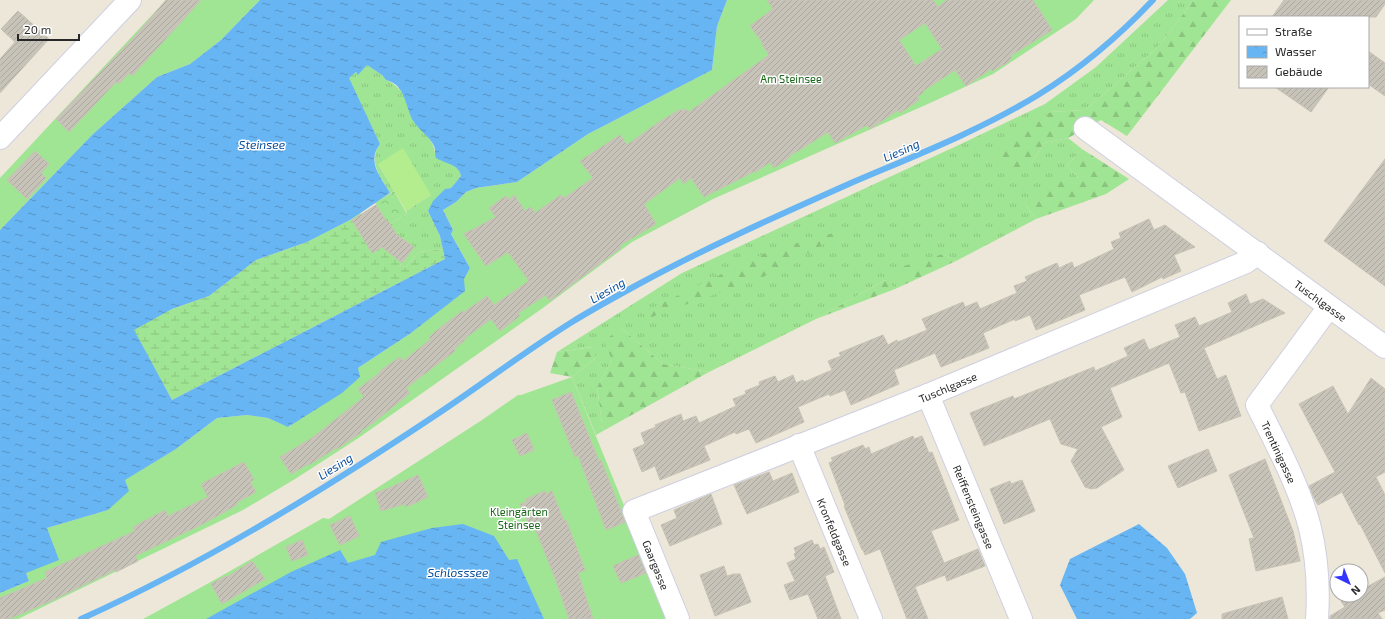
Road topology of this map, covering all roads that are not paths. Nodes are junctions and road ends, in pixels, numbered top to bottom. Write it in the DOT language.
graph roads {
  1 [pos="130,0"];
  2 [pos="1085,128"];
  3 [pos="0,138"];
  4 [pos="1258,253"];
  5 [pos="1329,307"];
  6 [pos="1385,347"];
  7 [pos="928,395"];
  8 [pos="799,445"];
  9 [pos="634,511"];
  10 [pos="678,619"];
  11 [pos="871,619"];
  12 [pos="1021,619"];
  13 [pos="1317,619"];
  1 -- 3 [label="street"];
  2 -- 4 [label="street, Tuschlgasse"];
  4 -- 5 [label="street, Tuschlgasse"];
  4 -- 7 [label="street, Tuschlgasse"];
  5 -- 6 [label="street, Tuschlgasse"];
  5 -- 13 [label="street, Trentinigasse"];
  7 -- 8 [label="street, Tuschlgasse"];
  7 -- 12 [label="street, Reiffensteingasse"];
  8 -- 9 [label="street, Tuschlgasse"];
  8 -- 11 [label="street, Kronfeldgasse"];
  9 -- 10 [label="street, Gaargasse"];
}
